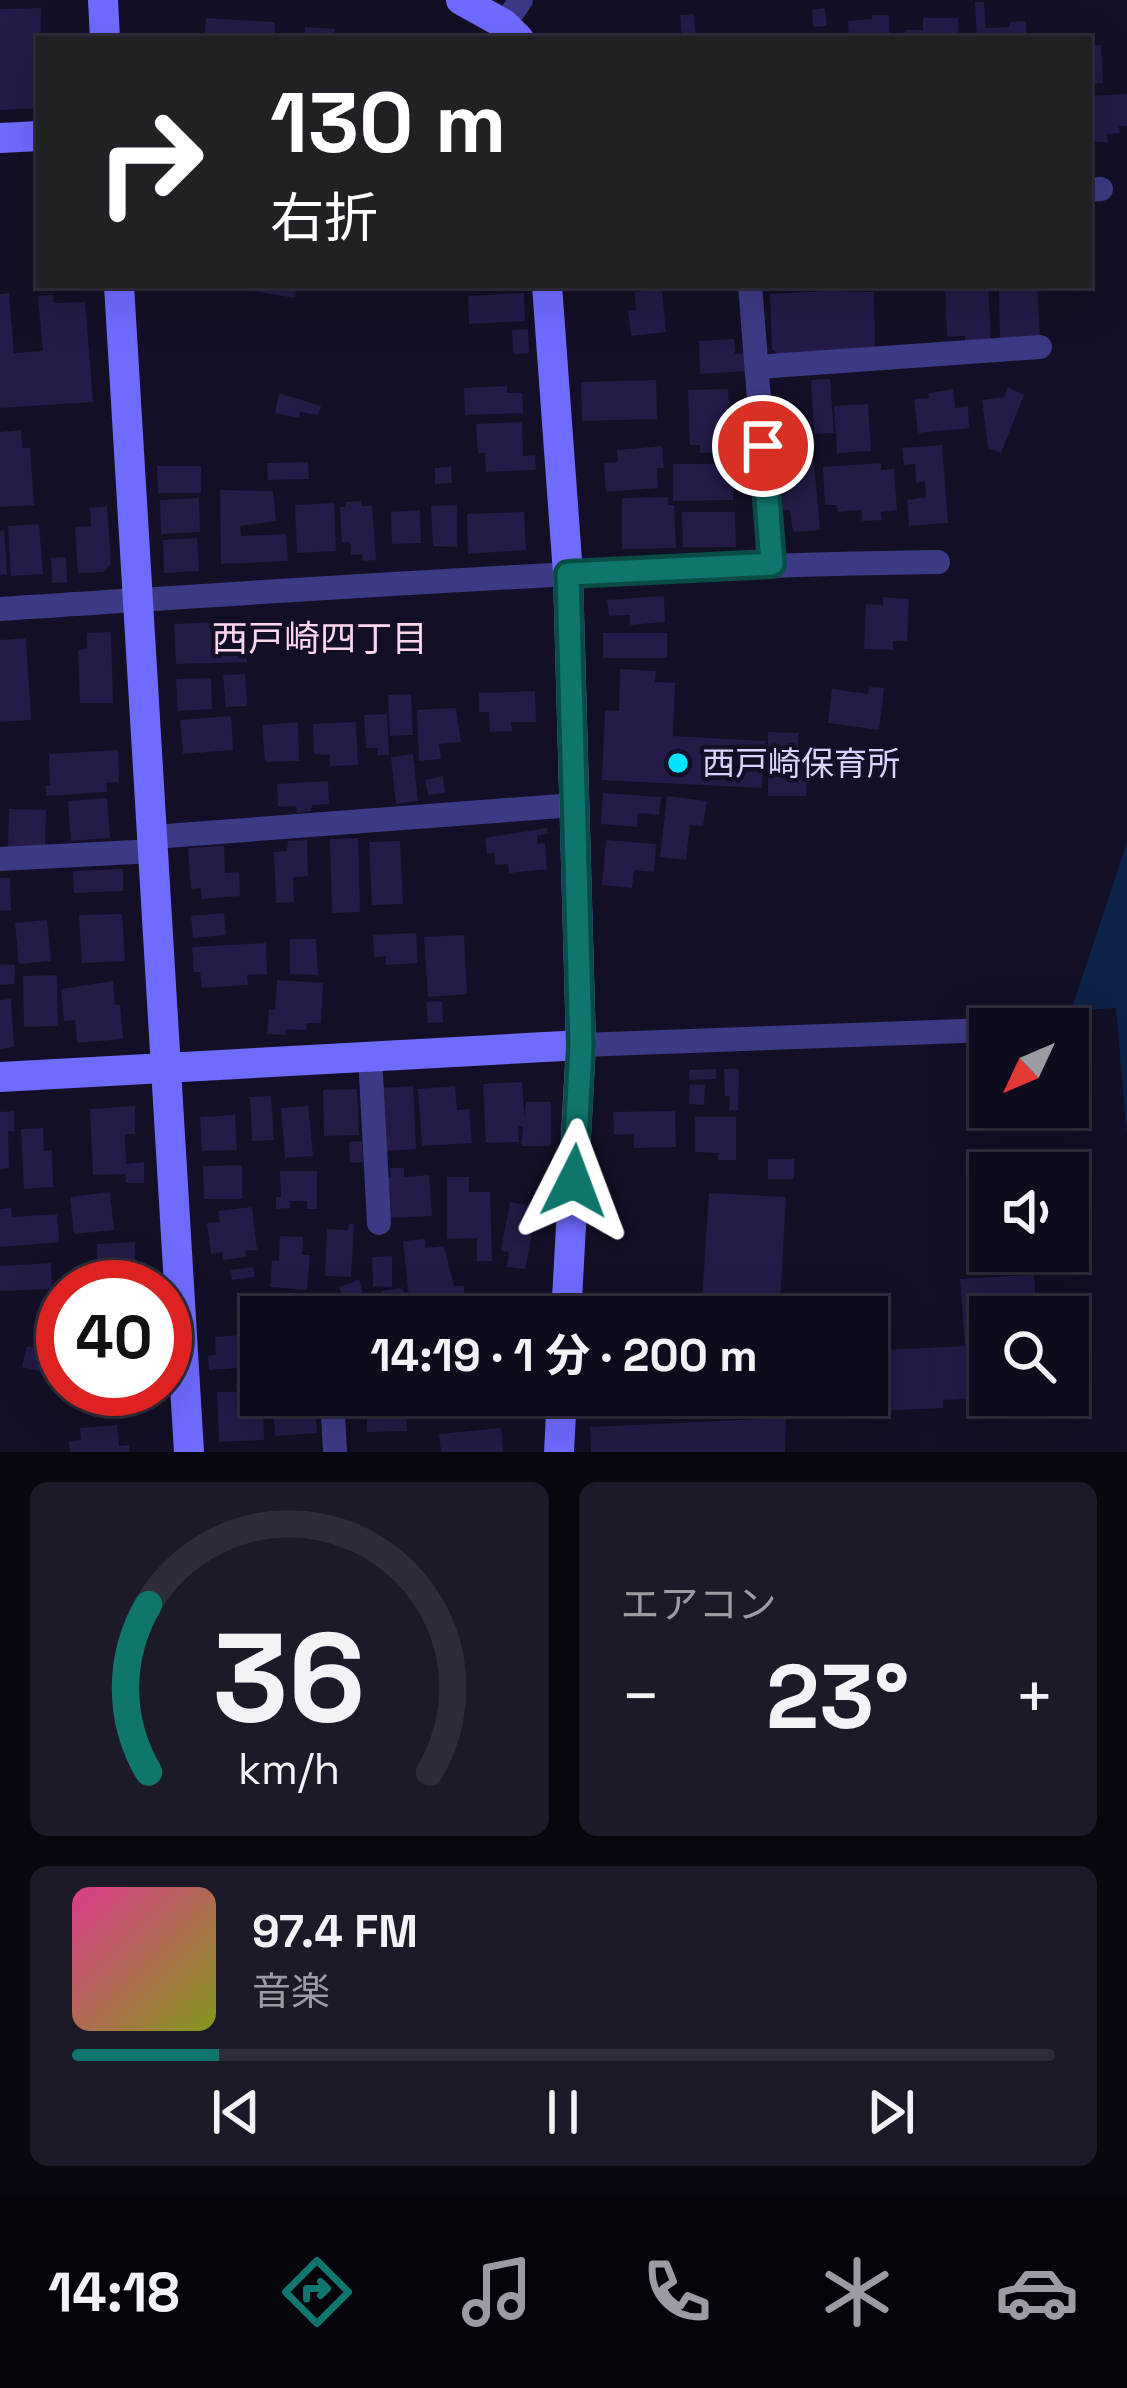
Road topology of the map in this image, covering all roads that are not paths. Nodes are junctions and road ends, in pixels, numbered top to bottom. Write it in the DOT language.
graph roads {
  1 [pos="103,0"];
  2 [pos="461,0"];
  3 [pos="515,21"];
  4 [pos="105,36"];
  5 [pos="36,136"];
  6 [pos="0,138"];
  7 [pos="119,288"];
  8 [pos="548,288"];
  9 [pos="750,288"];
  10 [pos="1040,347"];
  11 [pos="757,367"];
  12 [pos="938,562"];
  13 [pos="772,564"];
  14 [pos="568,574"];
  15 [pos="138,600"];
  16 [pos="0,609"];
  17 [pos="574,805"];
  18 [pos="153,843"];
  19 [pos="0,859"];
  20 [pos="969,1031"];
  21 [pos="581,1045"];
  22 [pos="370,1056"];
  23 [pos="168,1066"];
  24 [pos="0,1077"];
  25 [pos="379,1223"];
  26 [pos="567,1296"];
  27 [pos="333,1416"];
  28 [pos="561,1416"];
  29 [pos="189,1452"];
  30 [pos="335,1452"];
  31 [pos="559,1452"];
  1 -- 4 [label="street"];
  2 -- 3 [label="street"];
  5 -- 6 [label="street"];
  7 -- 15 [label="street"];
  8 -- 14 [label="street"];
  9 -- 11 [label="street"];
  10 -- 11 [label="street"];
  11 -- 13 [label="street"];
  12 -- 13 [label="street"];
  13 -- 14 [label="street"];
  14 -- 15 [label="street"];
  14 -- 17 [label="street"];
  15 -- 16 [label="street"];
  15 -- 18 [label="street"];
  17 -- 18 [label="street"];
  17 -- 21 [label="street"];
  18 -- 19 [label="street"];
  18 -- 23 [label="street"];
  20 -- 21 [label="street"];
  21 -- 22 [label="street"];
  21 -- 26 [label="street"];
  22 -- 23 [label="street"];
  22 -- 25 [label="street"];
  23 -- 24 [label="street"];
  23 -- 29 [label="street"];
  27 -- 30 [label="street"];
  28 -- 31 [label="street"];
}
